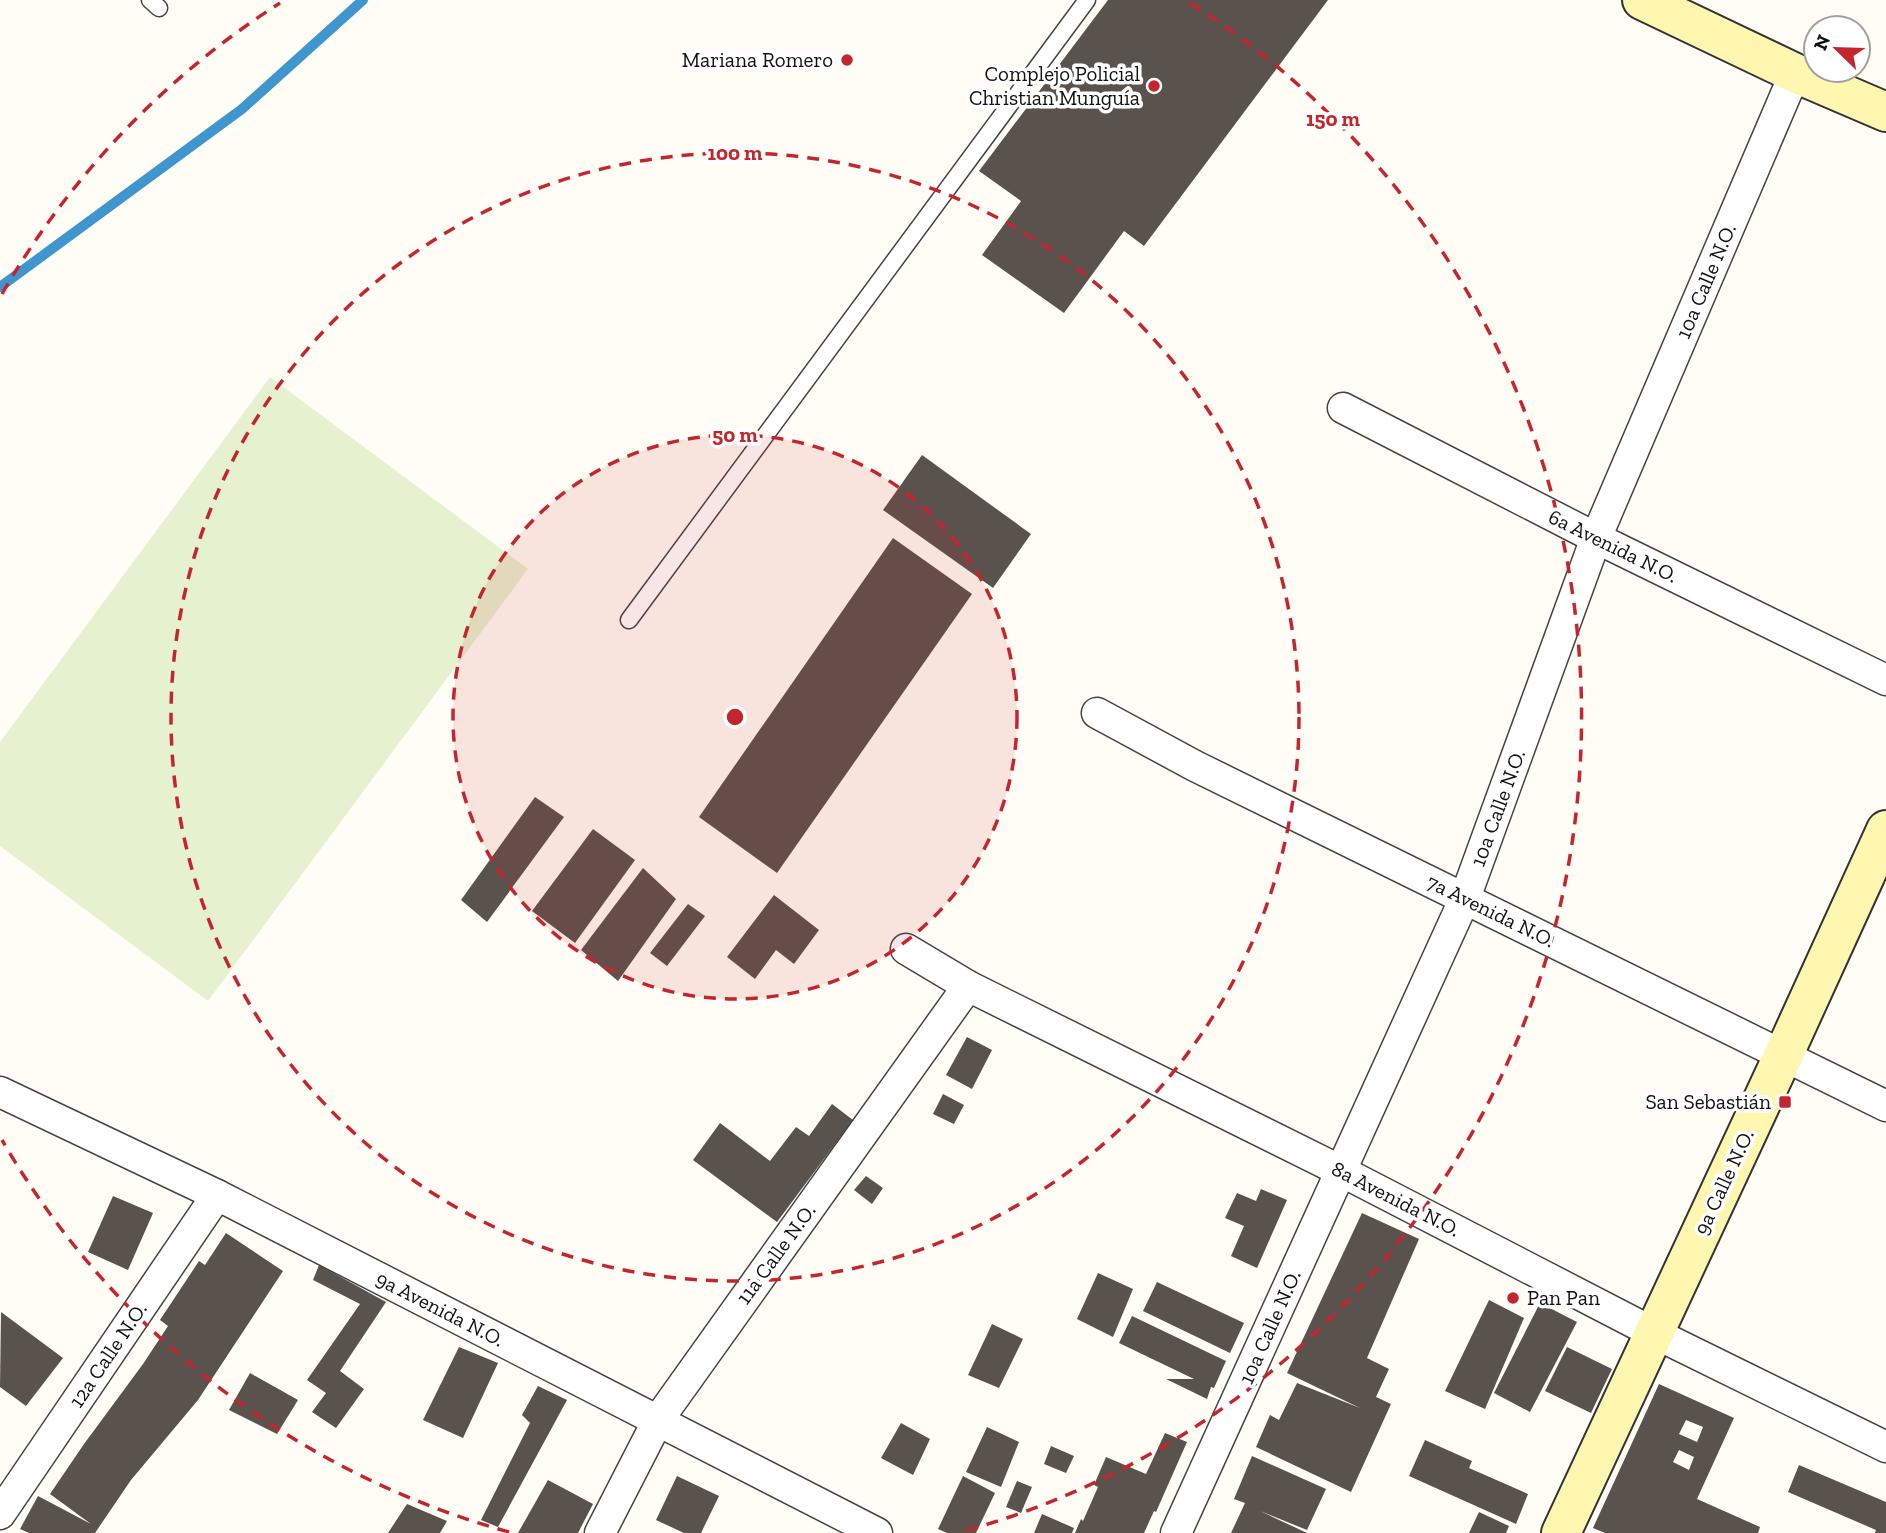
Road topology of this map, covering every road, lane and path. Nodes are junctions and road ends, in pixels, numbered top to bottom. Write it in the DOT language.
graph roads {
  1 [pos="1087,0"];
  2 [pos="1642,0"];
  3 [pos="1796,73"];
  4 [pos="1886,112"];
  5 [pos="1343,408"];
  6 [pos="1596,538"];
  7 [pos="629,620"];
  8 [pos="1886,680"];
  9 [pos="1097,713"];
  10 [pos="1886,830"];
  11 [pos="1465,898"];
  12 [pos="906,949"];
  13 [pos="968,986"];
  14 [pos="1783,1055"];
  15 [pos="0,1092"];
  16 [pos="1886,1105"];
  17 [pos="1341,1171"];
  18 [pos="217,1195"];
  19 [pos="1654,1333"];
  20 [pos="658,1420"];
  21 [pos="1886,1447"];
  22 [pos="0,1514"];
  23 [pos="600,1533"];
  24 [pos="877,1533"];
  25 [pos="1176,1533"];
  26 [pos="1561,1533"];
  1 -- 7 [label="lane"];
  2 -- 3 [label="street"];
  3 -- 4 [label="street"];
  3 -- 6 [label="street, 10a Calle N.O."];
  5 -- 6 [label="street, 6a Avenida N.O."];
  6 -- 8 [label="street, 6a Avenida N.O."];
  6 -- 11 [label="street, 10a Calle N.O."];
  9 -- 11 [label="street, 7a Avenida N.O."];
  10 -- 14 [label="street, 9a Calle N.O."];
  11 -- 14 [label="street, 7a Avenida N.O."];
  11 -- 17 [label="street, 10a Calle N.O."];
  12 -- 13 [label="street, 8a Avenida N.O."];
  13 -- 17 [label="street, 8a Avenida N.O."];
  13 -- 20 [label="street, 11a Calle N.O."];
  14 -- 16 [label="street, 7a Avenida N.O."];
  14 -- 19 [label="street, 9a Calle N.O."];
  15 -- 18 [label="street, 9a Avenida N.O."];
  17 -- 19 [label="street, 8a Avenida N.O."];
  17 -- 25 [label="street, 10a Calle N.O."];
  18 -- 20 [label="street, 9a Avenida N.O."];
  18 -- 22 [label="street, 12a Calle N.O."];
  19 -- 21 [label="street, 8a Avenida N.O."];
  19 -- 26 [label="street, 9a Calle N.O."];
  20 -- 23 [label="street, 11a Calle N.O."];
  20 -- 24 [label="street, 9a Avenida N.O."];
}
